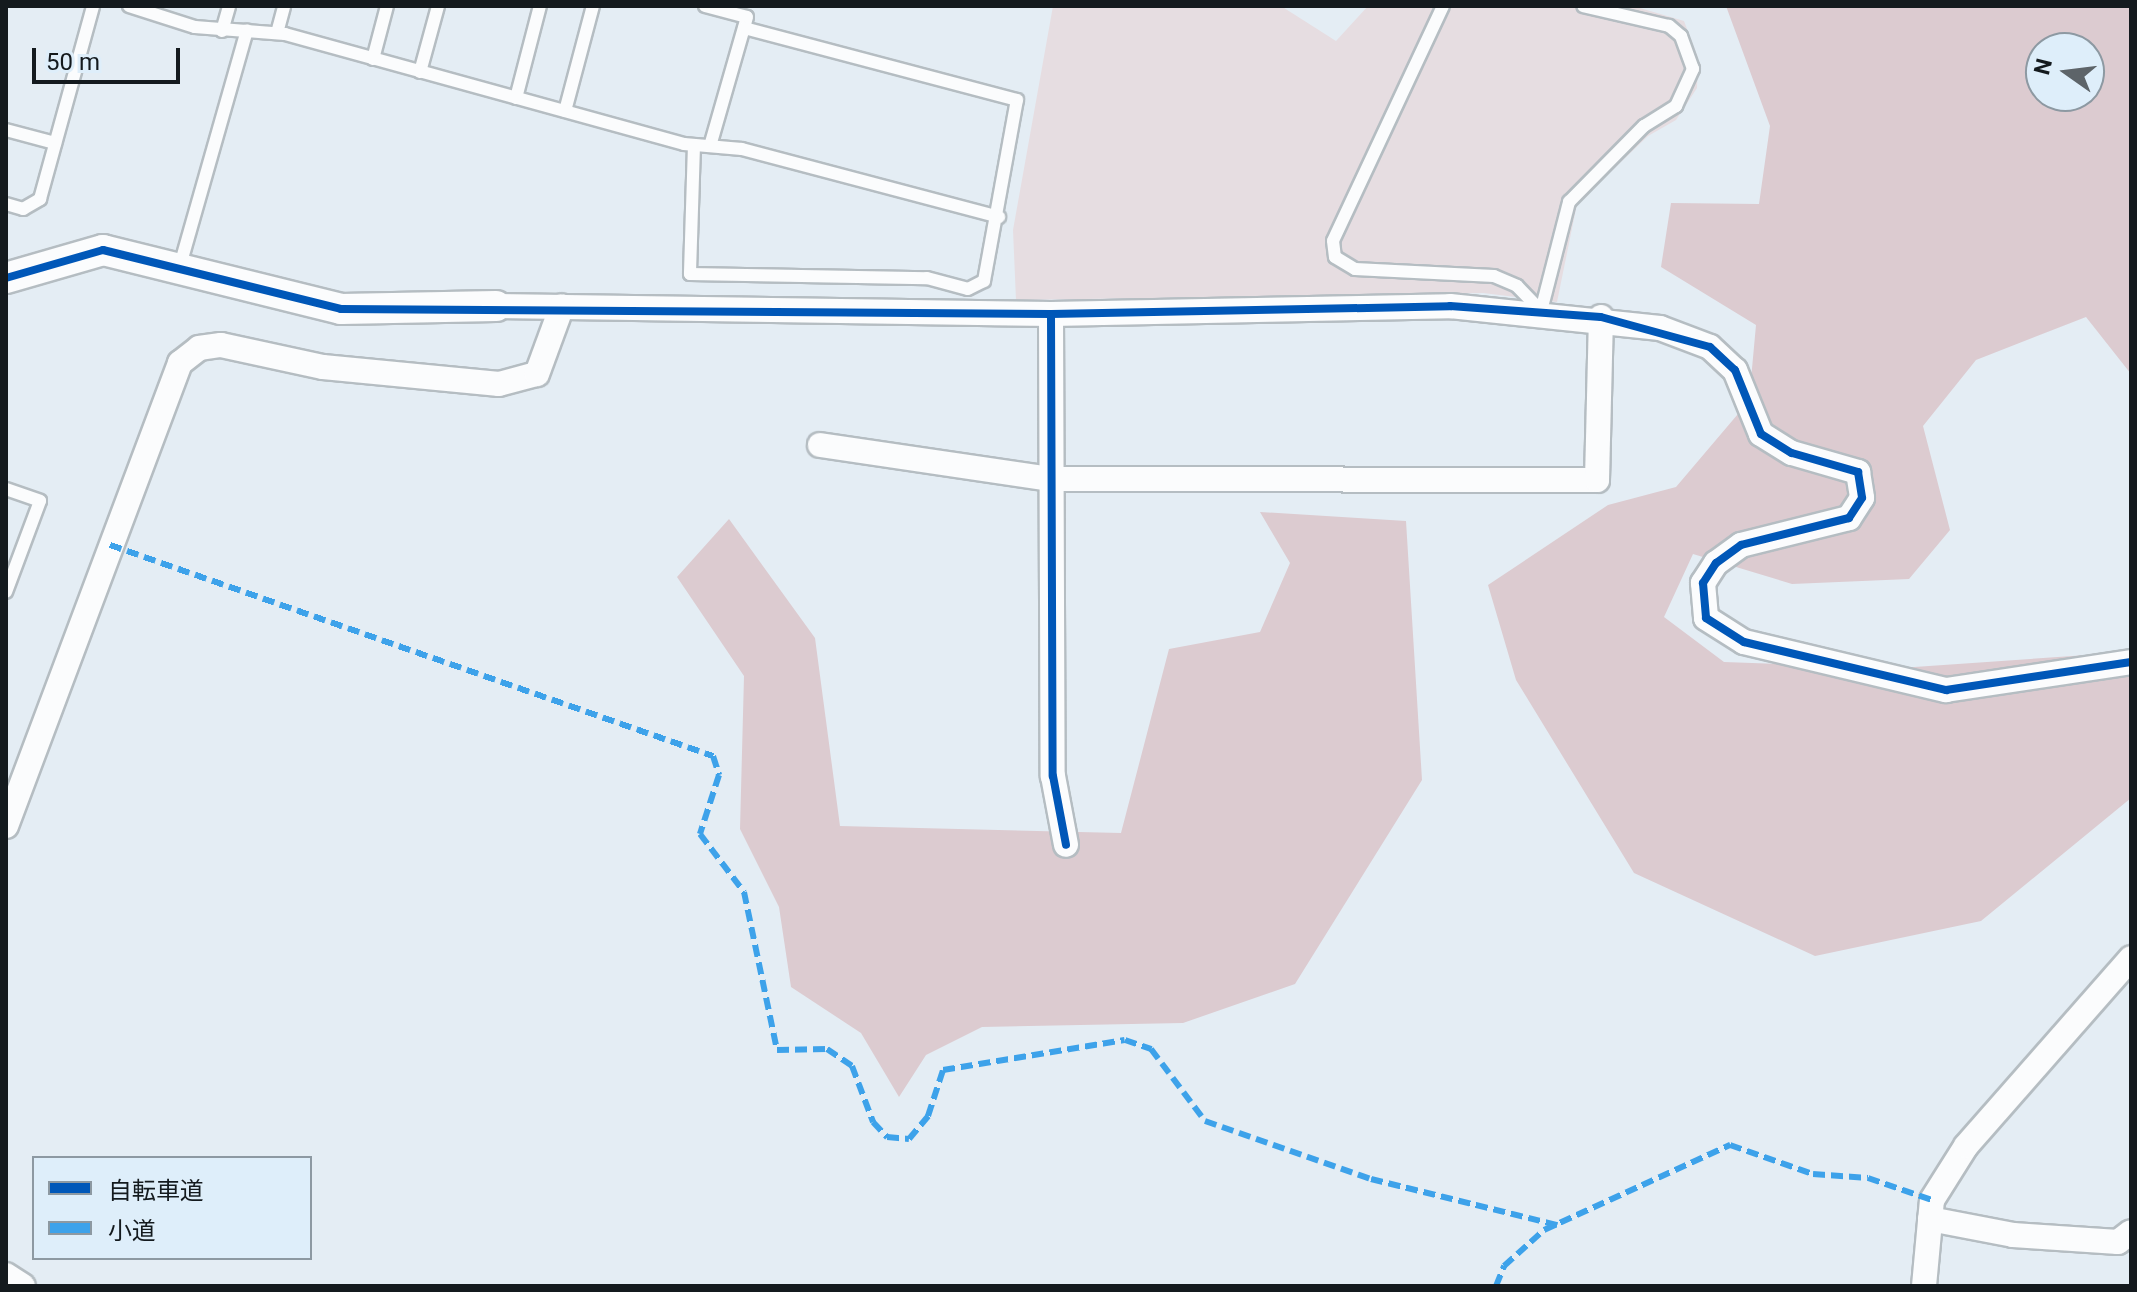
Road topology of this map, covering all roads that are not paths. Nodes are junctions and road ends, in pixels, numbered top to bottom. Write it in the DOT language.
graph roads {
  1 [pos="93,6"];
  2 [pos="129,6"];
  3 [pos="229,6"];
  4 [pos="284,6"];
  5 [pos="387,6"];
  6 [pos="438,6"];
  7 [pos="540,6"];
  8 [pos="593,6"];
  9 [pos="705,6"];
  10 [pos="1443,6"];
  11 [pos="1583,6"];
  12 [pos="744,28"];
  13 [pos="223,30"];
  14 [pos="247,31"];
  15 [pos="277,33"];
  16 [pos="373,59"];
  17 [pos="420,72"];
  18 [pos="516,98"];
  19 [pos="565,111"];
  20 [pos="6,130"];
  21 [pos="55,143"];
  22 [pos="694,145"];
  23 [pos="710,146"];
  24 [pos="6,204"];
  25 [pos="999,217"];
  26 [pos="179,269"];
  27 [pos="6,278"];
  28 [pos="496,306"];
  29 [pos="562,306"];
  30 [pos="1541,311"];
  31 [pos="1051,314"];
  32 [pos="1601,317"];
  33 [pos="820,445"];
  34 [pos="1050,479"];
  35 [pos="6,489"];
  36 [pos="6,592"];
  37 [pos="2131,662"];
  38 [pos="6,826"];
  39 [pos="1066,845"];
  40 [pos="2131,958"];
  41 [pos="1930,1219"];
  42 [pos="2131,1232"];
  43 [pos="6,1275"];
  44 [pos="23,1286"];
  45 [pos="1924,1286"];
  1 -- 21 [label="lane"];
  2 -- 13 [label="lane"];
  3 -- 13 [label="lane"];
  4 -- 15 [label="lane"];
  5 -- 16 [label="lane"];
  6 -- 17 [label="lane"];
  7 -- 18 [label="lane"];
  8 -- 19 [label="lane"];
  9 -- 12 [label="lane"];
  10 -- 30 [label="lane"];
  11 -- 30 [label="lane"];
  12 -- 23 [label="lane"];
  12 -- 25 [label="lane"];
  13 -- 14 [label="lane"];
  14 -- 15 [label="lane"];
  14 -- 26 [label="lane"];
  15 -- 16 [label="lane"];
  16 -- 17 [label="lane"];
  17 -- 18 [label="lane"];
  18 -- 19 [label="lane"];
  19 -- 22 [label="lane"];
  20 -- 21 [label="lane"];
  21 -- 24 [label="lane"];
  22 -- 23 [label="lane"];
  22 -- 25 [label="lane"];
  23 -- 25 [label="lane"];
  26 -- 27 [label="street"];
  26 -- 28 [label="street"];
  28 -- 29 [label="street"];
  29 -- 31 [label="street"];
  29 -- 38 [label="street"];
  30 -- 31 [label="street"];
  30 -- 32 [label="street"];
  31 -- 34 [label="street"];
  32 -- 34 [label="street"];
  32 -- 37 [label="street"];
  33 -- 34 [label="street"];
  34 -- 39 [label="street"];
  35 -- 36 [label="lane"];
  40 -- 41 [label="street"];
  41 -- 42 [label="street"];
  41 -- 45 [label="street"];
  43 -- 44 [label="street"];
}
